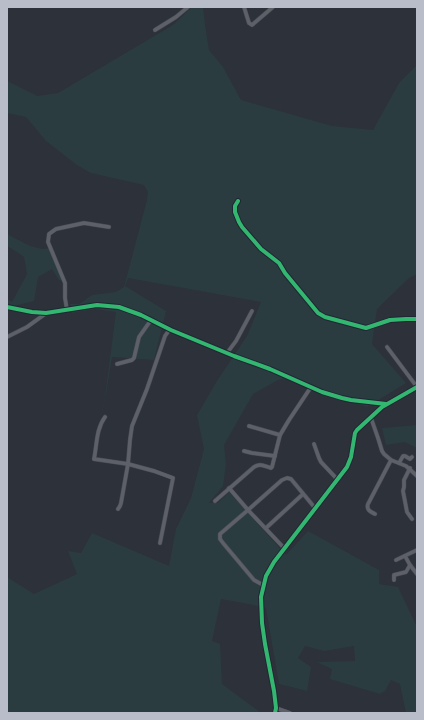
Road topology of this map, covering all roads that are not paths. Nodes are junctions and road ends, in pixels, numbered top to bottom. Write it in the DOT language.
graph roads {
  1 [pos="188,7"];
  2 [pos="244,7"];
  3 [pos="273,7"];
  4 [pos="155,30"];
  5 [pos="238,201"];
  6 [pos="109,227"];
  7 [pos="7,306"];
  8 [pos="67,310"];
  9 [pos="252,311"];
  10 [pos="46,313"];
  11 [pos="417,319"];
  12 [pos="151,320"];
  13 [pos="170,329"];
  14 [pos="7,337"];
  15 [pos="387,347"];
  16 [pos="228,353"];
  17 [pos="116,364"];
  18 [pos="311,387"];
  19 [pos="417,387"];
  20 [pos="386,404"];
  21 [pos="105,417"];
  22 [pos="371,418"];
  23 [pos="249,426"];
  24 [pos="280,436"];
  25 [pos="314,444"];
  26 [pos="244,451"];
  27 [pos="275,456"];
  28 [pos="412,457"];
  29 [pos="392,460"];
  30 [pos="399,463"];
  31 [pos="128,464"];
  32 [pos="410,468"];
  33 [pos="417,476"];
  34 [pos="337,479"];
  35 [pos="229,488"];
  36 [pos="303,494"];
  37 [pos="215,501"];
  38 [pos="315,508"];
  39 [pos="118,509"];
  40 [pos="248,510"];
  41 [pos="375,514"];
  42 [pos="412,520"];
  43 [pos="266,528"];
  44 [pos="160,543"];
  45 [pos="284,548"];
  46 [pos="417,550"];
  47 [pos="405,556"];
  48 [pos="396,560"];
  49 [pos="410,565"];
  50 [pos="417,574"];
  51 [pos="394,580"];
  52 [pos="263,585"];
  53 [pos="276,708"];
  54 [pos="275,713"];
  55 [pos="290,713"];
  1 -- 4 [label="street"];
  2 -- 3 [label="street"];
  5 -- 11 [label="street"];
  6 -- 8 [label="street"];
  7 -- 10 [label="street"];
  8 -- 10 [label="street"];
  8 -- 12 [label="street"];
  9 -- 16 [label="street"];
  10 -- 14 [label="street"];
  12 -- 13 [label="street"];
  12 -- 17 [label="street"];
  13 -- 16 [label="street"];
  13 -- 31 [label="street"];
  15 -- 19 [label="street"];
  16 -- 18 [label="street"];
  18 -- 20 [label="street"];
  18 -- 24 [label="street"];
  19 -- 20 [label="street"];
  20 -- 22 [label="street"];
  21 -- 31 [label="street"];
  22 -- 29 [label="street"];
  22 -- 34 [label="street"];
  23 -- 24 [label="street"];
  24 -- 27 [label="street"];
  25 -- 34 [label="street"];
  26 -- 27 [label="street"];
  27 -- 35 [label="street"];
  28 -- 30 [label="street"];
  29 -- 30 [label="street"];
  29 -- 41 [label="street"];
  30 -- 32 [label="street"];
  31 -- 39 [label="street"];
  31 -- 44 [label="street"];
  32 -- 33 [label="street"];
  32 -- 42 [label="street"];
  34 -- 38 [label="street"];
  35 -- 37 [label="street"];
  35 -- 40 [label="street"];
  36 -- 38 [label="street"];
  36 -- 40 [label="street"];
  36 -- 43 [label="street"];
  38 -- 45 [label="street"];
  40 -- 43 [label="street"];
  40 -- 52 [label="street"];
  43 -- 45 [label="street"];
  45 -- 52 [label="street"];
  46 -- 47 [label="street"];
  47 -- 48 [label="street"];
  47 -- 49 [label="street"];
  49 -- 50 [label="street"];
  49 -- 51 [label="street"];
  52 -- 53 [label="street"];
  53 -- 54 [label="street"];
  53 -- 55 [label="street"];
}
